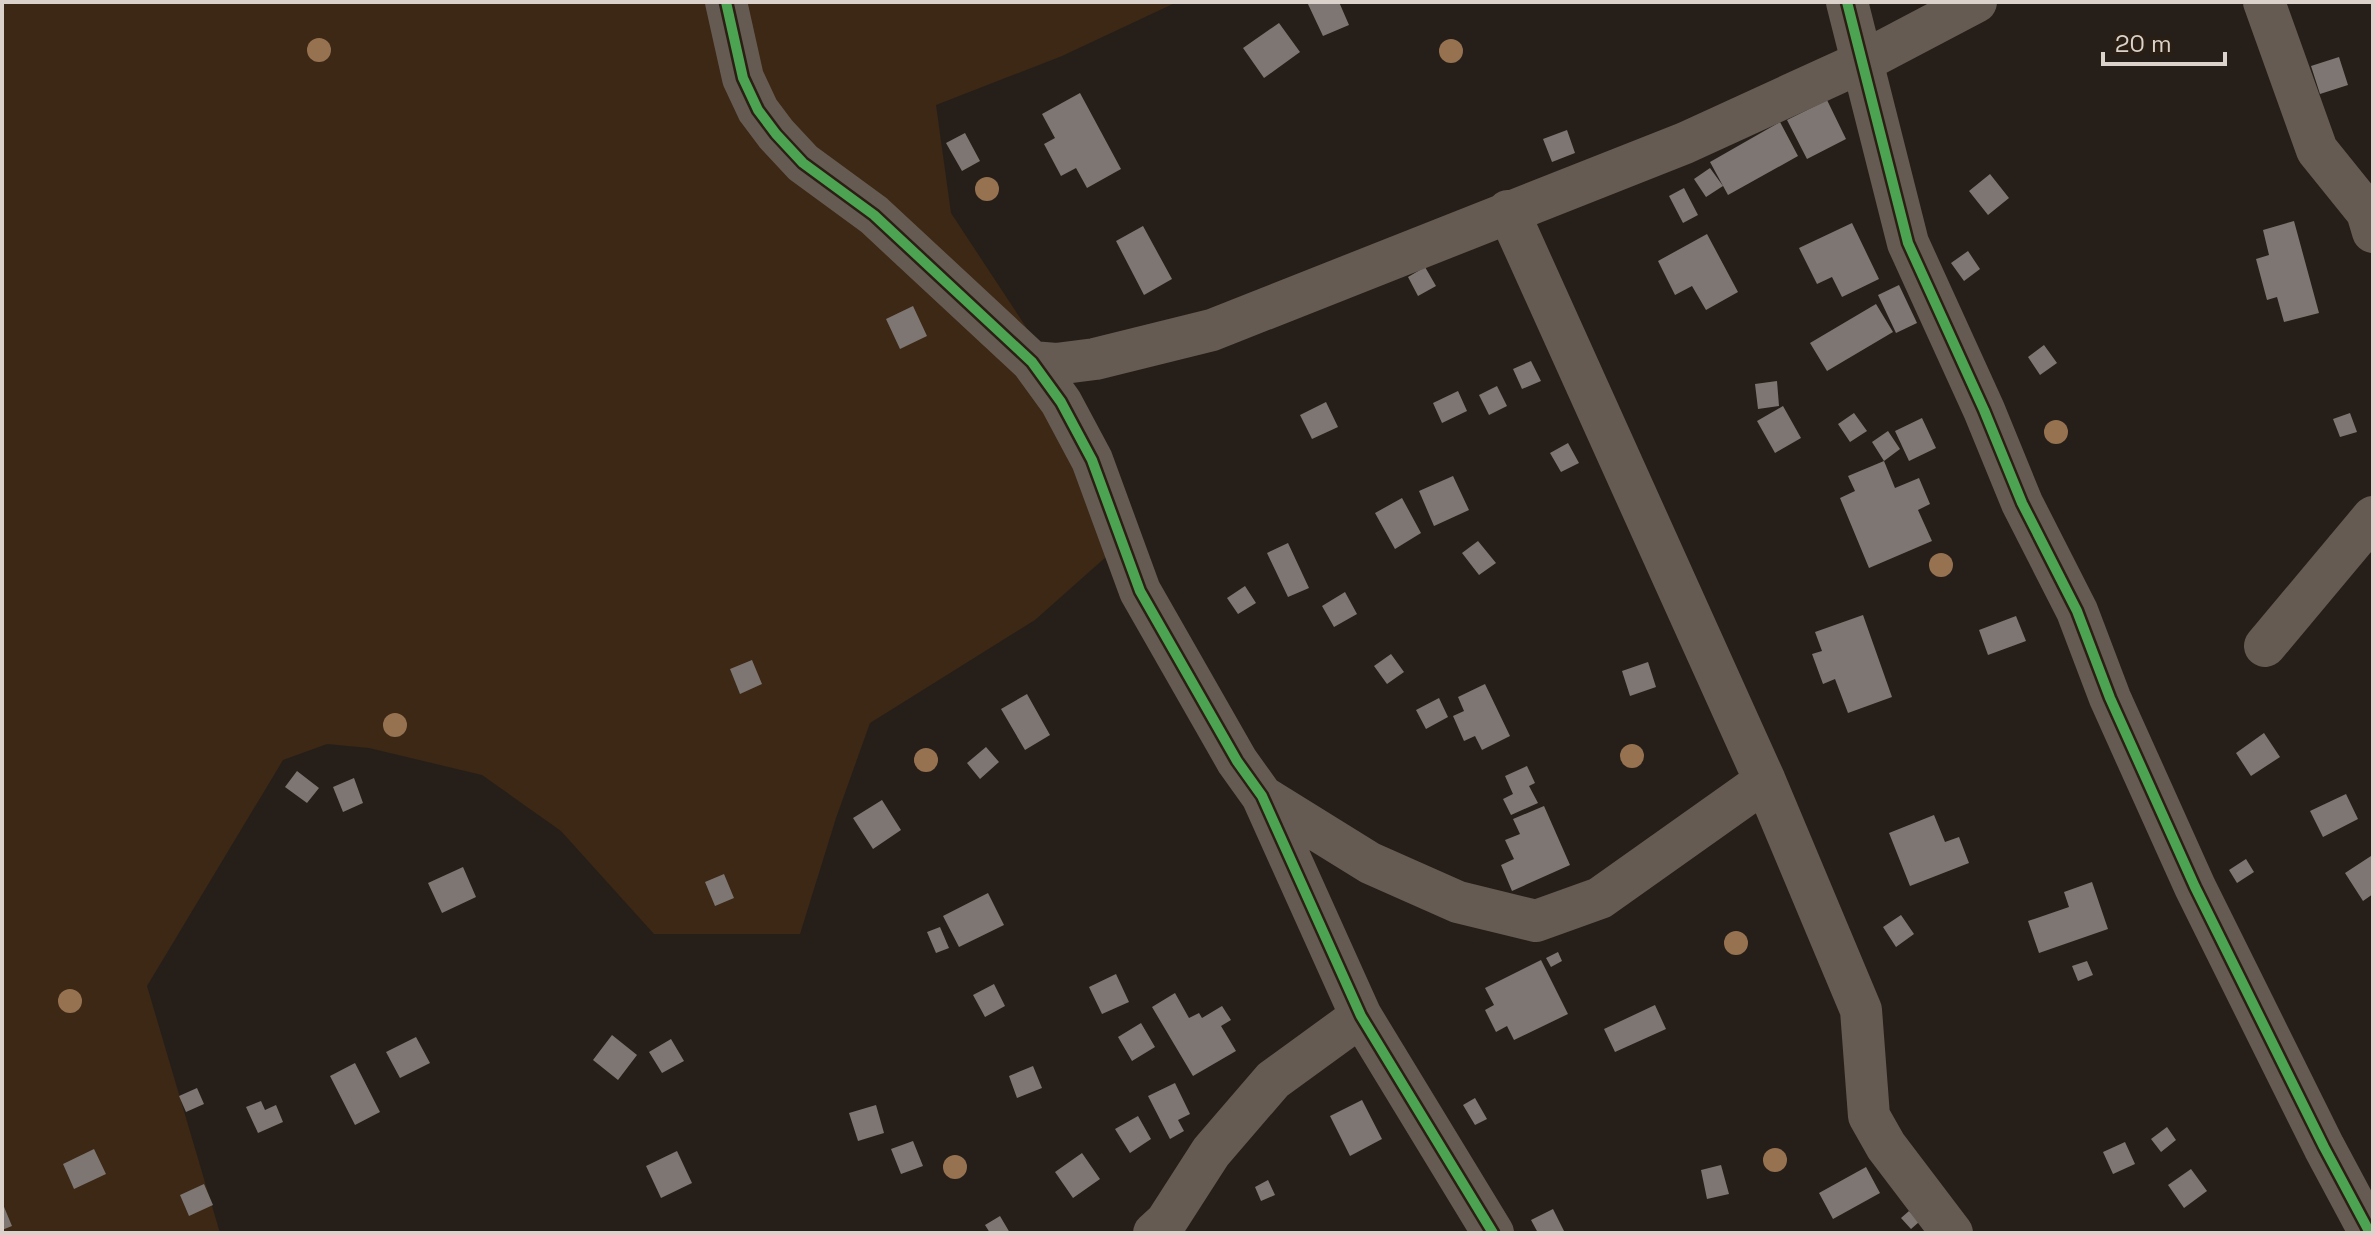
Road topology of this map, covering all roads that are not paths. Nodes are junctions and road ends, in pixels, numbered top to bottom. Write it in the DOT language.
graph roads {
  1 [pos="726,2"];
  2 [pos="1847,2"];
  3 [pos="1976,2"];
  4 [pos="2264,2"];
  5 [pos="1862,62"];
  6 [pos="1508,211"];
  7 [pos="2371,218"];
  8 [pos="1032,362"];
  9 [pos="2373,517"];
  10 [pos="2265,646"];
  11 [pos="1765,781"];
  12 [pos="1262,796"];
  13 [pos="1361,1016"];
  14 [pos="1154,1233"];
  15 [pos="1493,1233"];
  16 [pos="1952,1233"];
  17 [pos="2370,1233"];
  1 -- 8 [label="street"];
  2 -- 5 [label="street"];
  3 -- 5 [label="street"];
  4 -- 7 [label="street"];
  5 -- 6 [label="street"];
  5 -- 17 [label="street"];
  6 -- 8 [label="street"];
  6 -- 11 [label="street"];
  8 -- 12 [label="street"];
  9 -- 10 [label="street"];
  11 -- 12 [label="street"];
  11 -- 16 [label="street"];
  12 -- 13 [label="street"];
  13 -- 14 [label="street"];
  13 -- 15 [label="street"];
}
